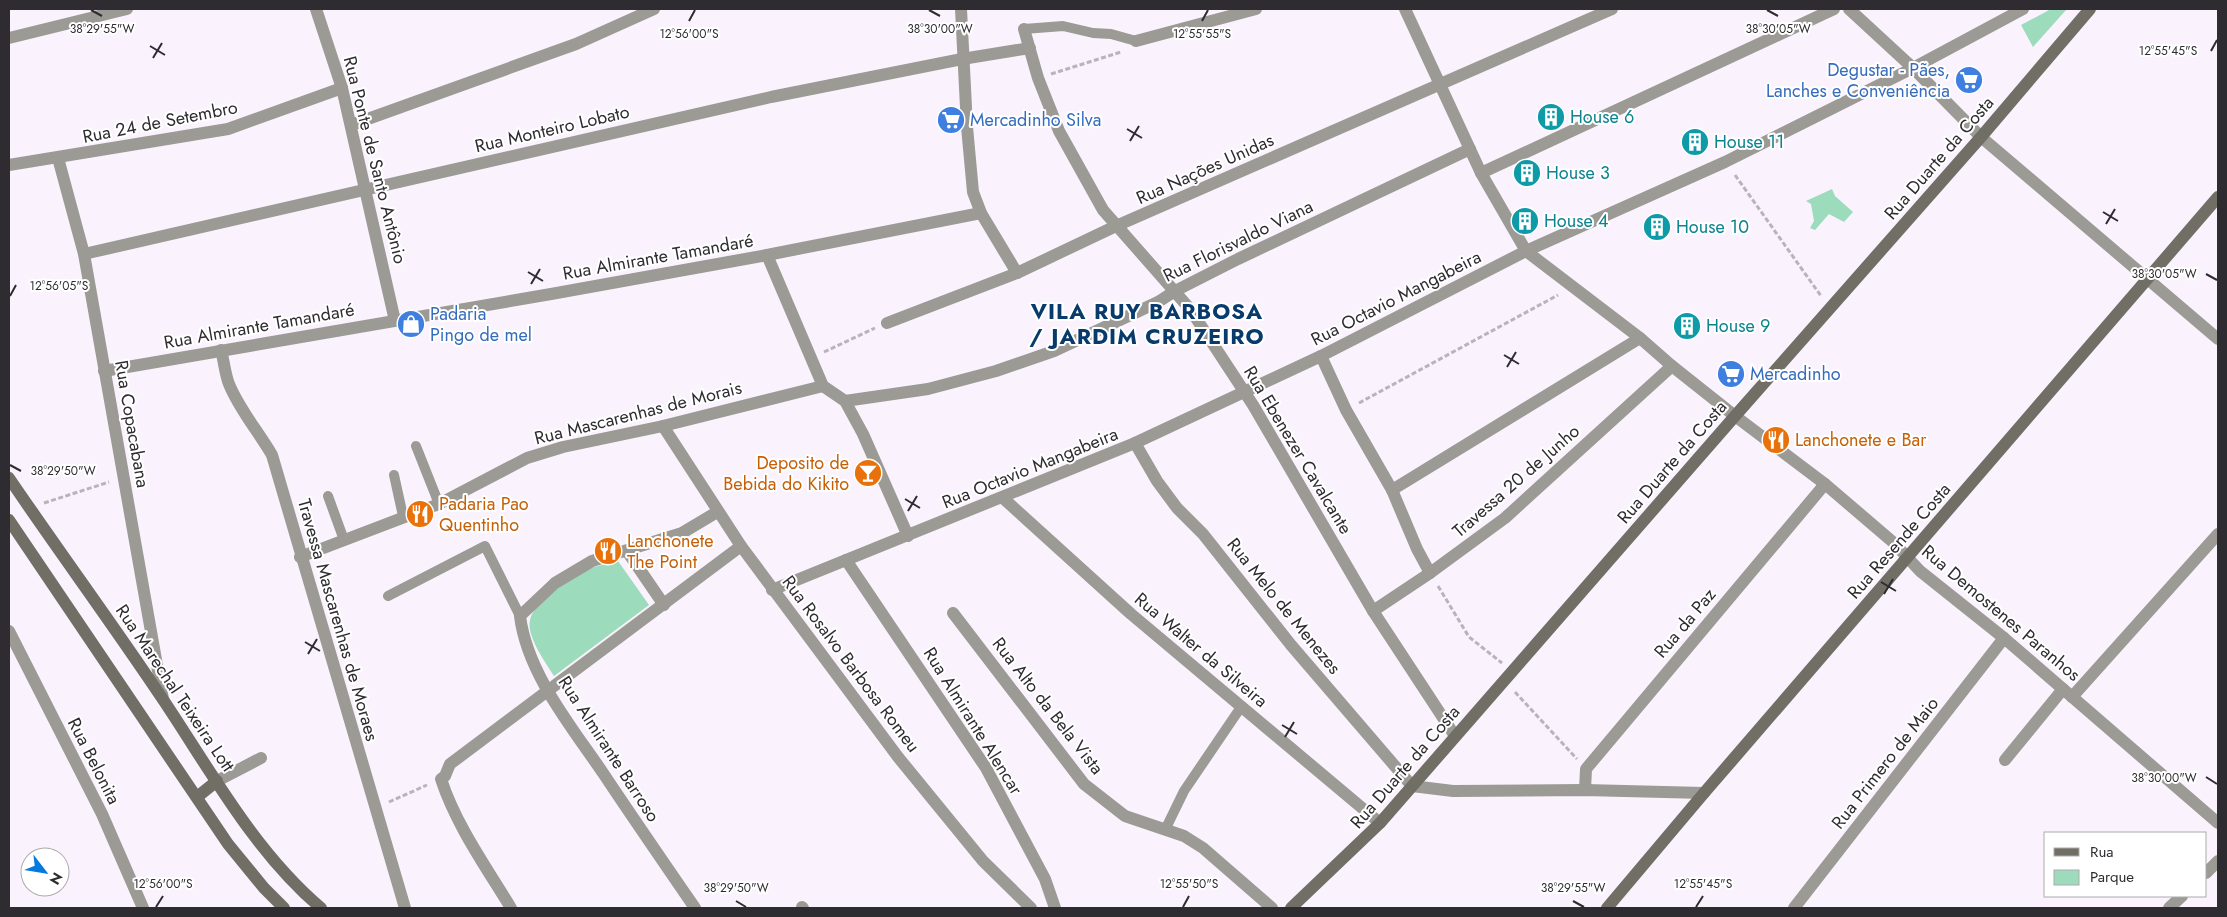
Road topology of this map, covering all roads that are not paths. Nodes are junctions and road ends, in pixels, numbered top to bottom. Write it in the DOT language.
graph roads {
  1 [pos="316,9"];
  2 [pos="654,9"];
  3 [pos="961,9"];
  4 [pos="1256,9"];
  5 [pos="1405,9"];
  6 [pos="1612,9"];
  7 [pos="1834,9"];
  8 [pos="1849,9"];
  9 [pos="2023,9"];
  10 [pos="2090,9"];
  11 [pos="120,10"];
  12 [pos="1024,29"];
  13 [pos="9,37"];
  14 [pos="1136,41"];
  15 [pos="1030,48"];
  16 [pos="962,59"];
  17 [pos="1913,68"];
  18 [pos="1441,85"];
  19 [pos="342,88"];
  20 [pos="351,125"];
  21 [pos="1982,137"];
  22 [pos="1470,149"];
  23 [pos="58,158"];
  24 [pos="9,165"];
  25 [pos="1482,173"];
  26 [pos="366,189"];
  27 [pos="2218,197"];
  28 [pos="981,213"];
  29 [pos="1116,226"];
  30 [pos="1526,251"];
  31 [pos="84,254"];
  32 [pos="767,255"];
  33 [pos="1017,273"];
  34 [pos="2148,280"];
  35 [pos="1175,290"];
  36 [pos="395,321"];
  37 [pos="887,323"];
  38 [pos="1640,338"];
  39 [pos="2218,339"];
  40 [pos="221,350"];
  41 [pos="1321,356"];
  42 [pos="1672,366"];
  43 [pos="104,371"];
  44 [pos="822,386"];
  45 [pos="1244,391"];
  46 [pos="845,401"];
  47 [pos="1735,416"];
  48 [pos="663,426"];
  49 [pos="1135,443"];
  50 [pos="416,446"];
  51 [pos="394,475"];
  52 [pos="9,478"];
  53 [pos="1825,484"];
  54 [pos="1392,490"];
  55 [pos="328,496"];
  56 [pos="1003,498"];
  57 [pos="439,504"];
  58 [pos="717,512"];
  59 [pos="403,516"];
  60 [pos="10,524"];
  61 [pos="2218,534"];
  62 [pos="908,536"];
  63 [pos="344,540"];
  64 [pos="741,546"];
  65 [pos="627,551"];
  66 [pos="300,557"];
  67 [pos="1909,558"];
  68 [pos="846,560"];
  69 [pos="1430,573"];
  70 [pos="772,590"];
  71 [pos="388,596"];
  72 [pos="664,605"];
  73 [pos="1373,611"];
  74 [pos="953,613"];
  75 [pos="520,616"];
  76 [pos="9,631"];
  77 [pos="2004,638"];
  78 [pos="549,691"];
  79 [pos="2068,693"];
  80 [pos="163,699"];
  81 [pos="1241,707"];
  82 [pos="1455,736"];
  83 [pos="262,758"];
  84 [pos="2005,760"];
  85 [pos="217,781"];
  86 [pos="1412,786"];
  87 [pos="1585,790"];
  88 [pos="1704,793"];
  89 [pos="197,797"];
  90 [pos="1380,823"];
  91 [pos="2218,823"];
  92 [pos="1165,830"];
  93 [pos="2218,861"];
  94 [pos="2207,872"];
  95 [pos="143,908"];
  96 [pos="284,908"];
  97 [pos="321,908"];
  98 [pos="405,908"];
  99 [pos="511,908"];
  100 [pos="695,908"];
  101 [pos="1031,908"];
  102 [pos="1054,908"];
  103 [pos="1272,908"];
  104 [pos="1291,908"];
  105 [pos="1607,908"];
  106 [pos="1794,908"];
  1 -- 19 [label="street, Rua Ponte de Santo Antônio"];
  2 -- 20 [label="street"];
  3 -- 16 [label="street"];
  4 -- 14 [label="street"];
  5 -- 18 [label="street"];
  6 -- 18 [label="street, Rua Nações Unidas"];
  7 -- 25 [label="street"];
  8 -- 17 [label="street"];
  9 -- 17 [label="street, Rua Octavio Mangabeira"];
  10 -- 21 [label="main road, Rua Duarte da Costa"];
  11 -- 13 [label="street"];
  12 -- 14 [label="lane"];
  12 -- 15 [label="street, Rua Ebenezer Cavalcante"];
  15 -- 16 [label="street, Rua Monteiro Lobato"];
  15 -- 29 [label="street, Rua Ebenezer Cavalcante"];
  16 -- 26 [label="street, Rua Monteiro Lobato"];
  16 -- 28 [label="street"];
  17 -- 21 [label="street"];
  17 -- 30 [label="street, Rua Octavio Mangabeira"];
  18 -- 22 [label="street"];
  18 -- 29 [label="street, Rua Nações Unidas"];
  19 -- 20 [label="street, Rua Ponte de Santo Antônio"];
  19 -- 23 [label="street, Rua 24 de Setembro"];
  20 -- 26 [label="street, Rua Ponte de Santo Antônio"];
  21 -- 34 [label="street"];
  21 -- 47 [label="main road, Rua Duarte da Costa"];
  22 -- 25 [label="street"];
  22 -- 35 [label="street, Rua Florisvaldo Viana"];
  23 -- 24 [label="street, Rua 24 de Setembro"];
  23 -- 31 [label="street, Rua Copacabana"];
  25 -- 30 [label="street"];
  26 -- 31 [label="street, Rua Monteiro Lobato"];
  26 -- 36 [label="street, Rua Ponte de Santo Antônio"];
  27 -- 34 [label="main road, Rua Resende Costa"];
  28 -- 32 [label="street, Rua Almirante Tamandaré"];
  28 -- 33 [label="street"];
  29 -- 33 [label="street, Rua Nações Unidas"];
  29 -- 35 [label="street, Rua Ebenezer Cavalcante"];
  30 -- 38 [label="street, Rua Demostenes Paranhos"];
  30 -- 41 [label="street, Rua Octavio Mangabeira"];
  31 -- 43 [label="street, Rua Copacabana"];
  32 -- 36 [label="street, Rua Almirante Tamandaré"];
  32 -- 44 [label="street"];
  33 -- 37 [label="street, Rua Nações Unidas"];
  34 -- 39 [label="street"];
  34 -- 67 [label="main road, Rua Resende Costa"];
  35 -- 45 [label="street, Rua Ebenezer Cavalcante"];
  35 -- 46 [label="street, Rua Florisvaldo Viana"];
  36 -- 40 [label="street, Rua Almirante Tamandaré"];
  38 -- 42 [label="street, Rua Demostenes Paranhos"];
  38 -- 54 [label="street"];
  40 -- 43 [label="street, Rua Almirante Tamandaré"];
  40 -- 66 [label="street, Travessa Mascarenhas de Moraes"];
  41 -- 45 [label="street, Rua Octavio Mangabeira"];
  41 -- 54 [label="street"];
  42 -- 47 [label="street, Rua Demostenes Paranhos"];
  42 -- 69 [label="street, Travessa 20 de Junho"];
  43 -- 80 [label="street, Rua Copacabana"];
  44 -- 46 [label="street"];
  44 -- 48 [label="street, Rua Mascarenhas de Morais"];
  45 -- 49 [label="street, Rua Octavio Mangabeira"];
  45 -- 73 [label="street, Rua Ebenezer Cavalcante"];
  46 -- 62 [label="street"];
  47 -- 53 [label="street, Rua Demostenes Paranhos"];
  47 -- 82 [label="main road, Rua Duarte da Costa"];
  48 -- 57 [label="street, Rua Mascarenhas de Morais"];
  48 -- 58 [label="street, Rua Rosalvo Barbosa Romeu"];
  49 -- 56 [label="street, Rua Octavio Mangabeira"];
  49 -- 86 [label="street, Rua Melo de Menezes"];
  50 -- 57 [label="lane"];
  51 -- 59 [label="lane"];
  52 -- 80 [label="main road, Rua Marechal Teixeira Lott"];
  53 -- 67 [label="street, Rua Demostenes Paranhos"];
  53 -- 87 [label="street, Rua da Paz"];
  54 -- 69 [label="street"];
  55 -- 63 [label="lane"];
  56 -- 62 [label="street, Rua Octavio Mangabeira"];
  56 -- 81 [label="street, Rua Walter da Silveira"];
  57 -- 59 [label="street, Rua Mascarenhas de Morais"];
  58 -- 64 [label="street, Rua Rosalvo Barbosa Romeu"];
  58 -- 65 [label="street"];
  59 -- 63 [label="street, Rua Mascarenhas de Morais"];
  60 -- 89 [label="main road"];
  61 -- 79 [label="street"];
  62 -- 68 [label="street, Rua Octavio Mangabeira"];
  63 -- 66 [label="street, Rua Mascarenhas de Morais"];
  64 -- 70 [label="street, Rua Rosalvo Barbosa Romeu"];
  64 -- 72 [label="street"];
  65 -- 72 [label="street"];
  65 -- 75 [label="street"];
  66 -- 98 [label="street, Travessa Mascarenhas de Moraes"];
  67 -- 77 [label="street, Rua Demostenes Paranhos"];
  67 -- 88 [label="main road, Rua Resende Costa"];
  68 -- 70 [label="street, Rua Octavio Mangabeira"];
  68 -- 102 [label="street, Rua Almirante Alencar"];
  69 -- 73 [label="street, Travessa 20 de Junho"];
  70 -- 101 [label="street, Rua Rosalvo Barbosa Romeu"];
  71 -- 75 [label="lane, Rua Almirante Barroso"];
  72 -- 78 [label="street"];
  73 -- 82 [label="street, Rua Ebenezer Cavalcante"];
  74 -- 92 [label="street, Rua Alto da Bela Vista"];
  75 -- 78 [label="street, Rua Almirante Barroso"];
  76 -- 95 [label="street, Rua Belonita"];
  77 -- 79 [label="street, Rua Demostenes Paranhos"];
  77 -- 106 [label="street, Rua Primero de Maio"];
  78 -- 99 [label="street"];
  78 -- 100 [label="street, Rua Almirante Barroso"];
  79 -- 84 [label="street"];
  79 -- 91 [label="street, Rua Demostenes Paranhos"];
  80 -- 85 [label="main road, Rua Marechal Teixeira Lott"];
  81 -- 90 [label="street, Rua Walter da Silveira"];
  81 -- 92 [label="lane"];
  82 -- 86 [label="main road, Rua Duarte da Costa"];
  83 -- 85 [label="street"];
  85 -- 89 [label="main road"];
  85 -- 97 [label="main road, Rua Marechal Teixeira Lott"];
  86 -- 87 [label="street"];
  86 -- 90 [label="main road, Rua Duarte da Costa"];
  87 -- 88 [label="street"];
  88 -- 105 [label="main road, Rua Resende Costa"];
  89 -- 96 [label="main road"];
  90 -- 104 [label="main road, Rua Duarte da Costa"];
  92 -- 103 [label="street, Rua Alto da Bela Vista"];
  93 -- 94 [label="street"];
}
